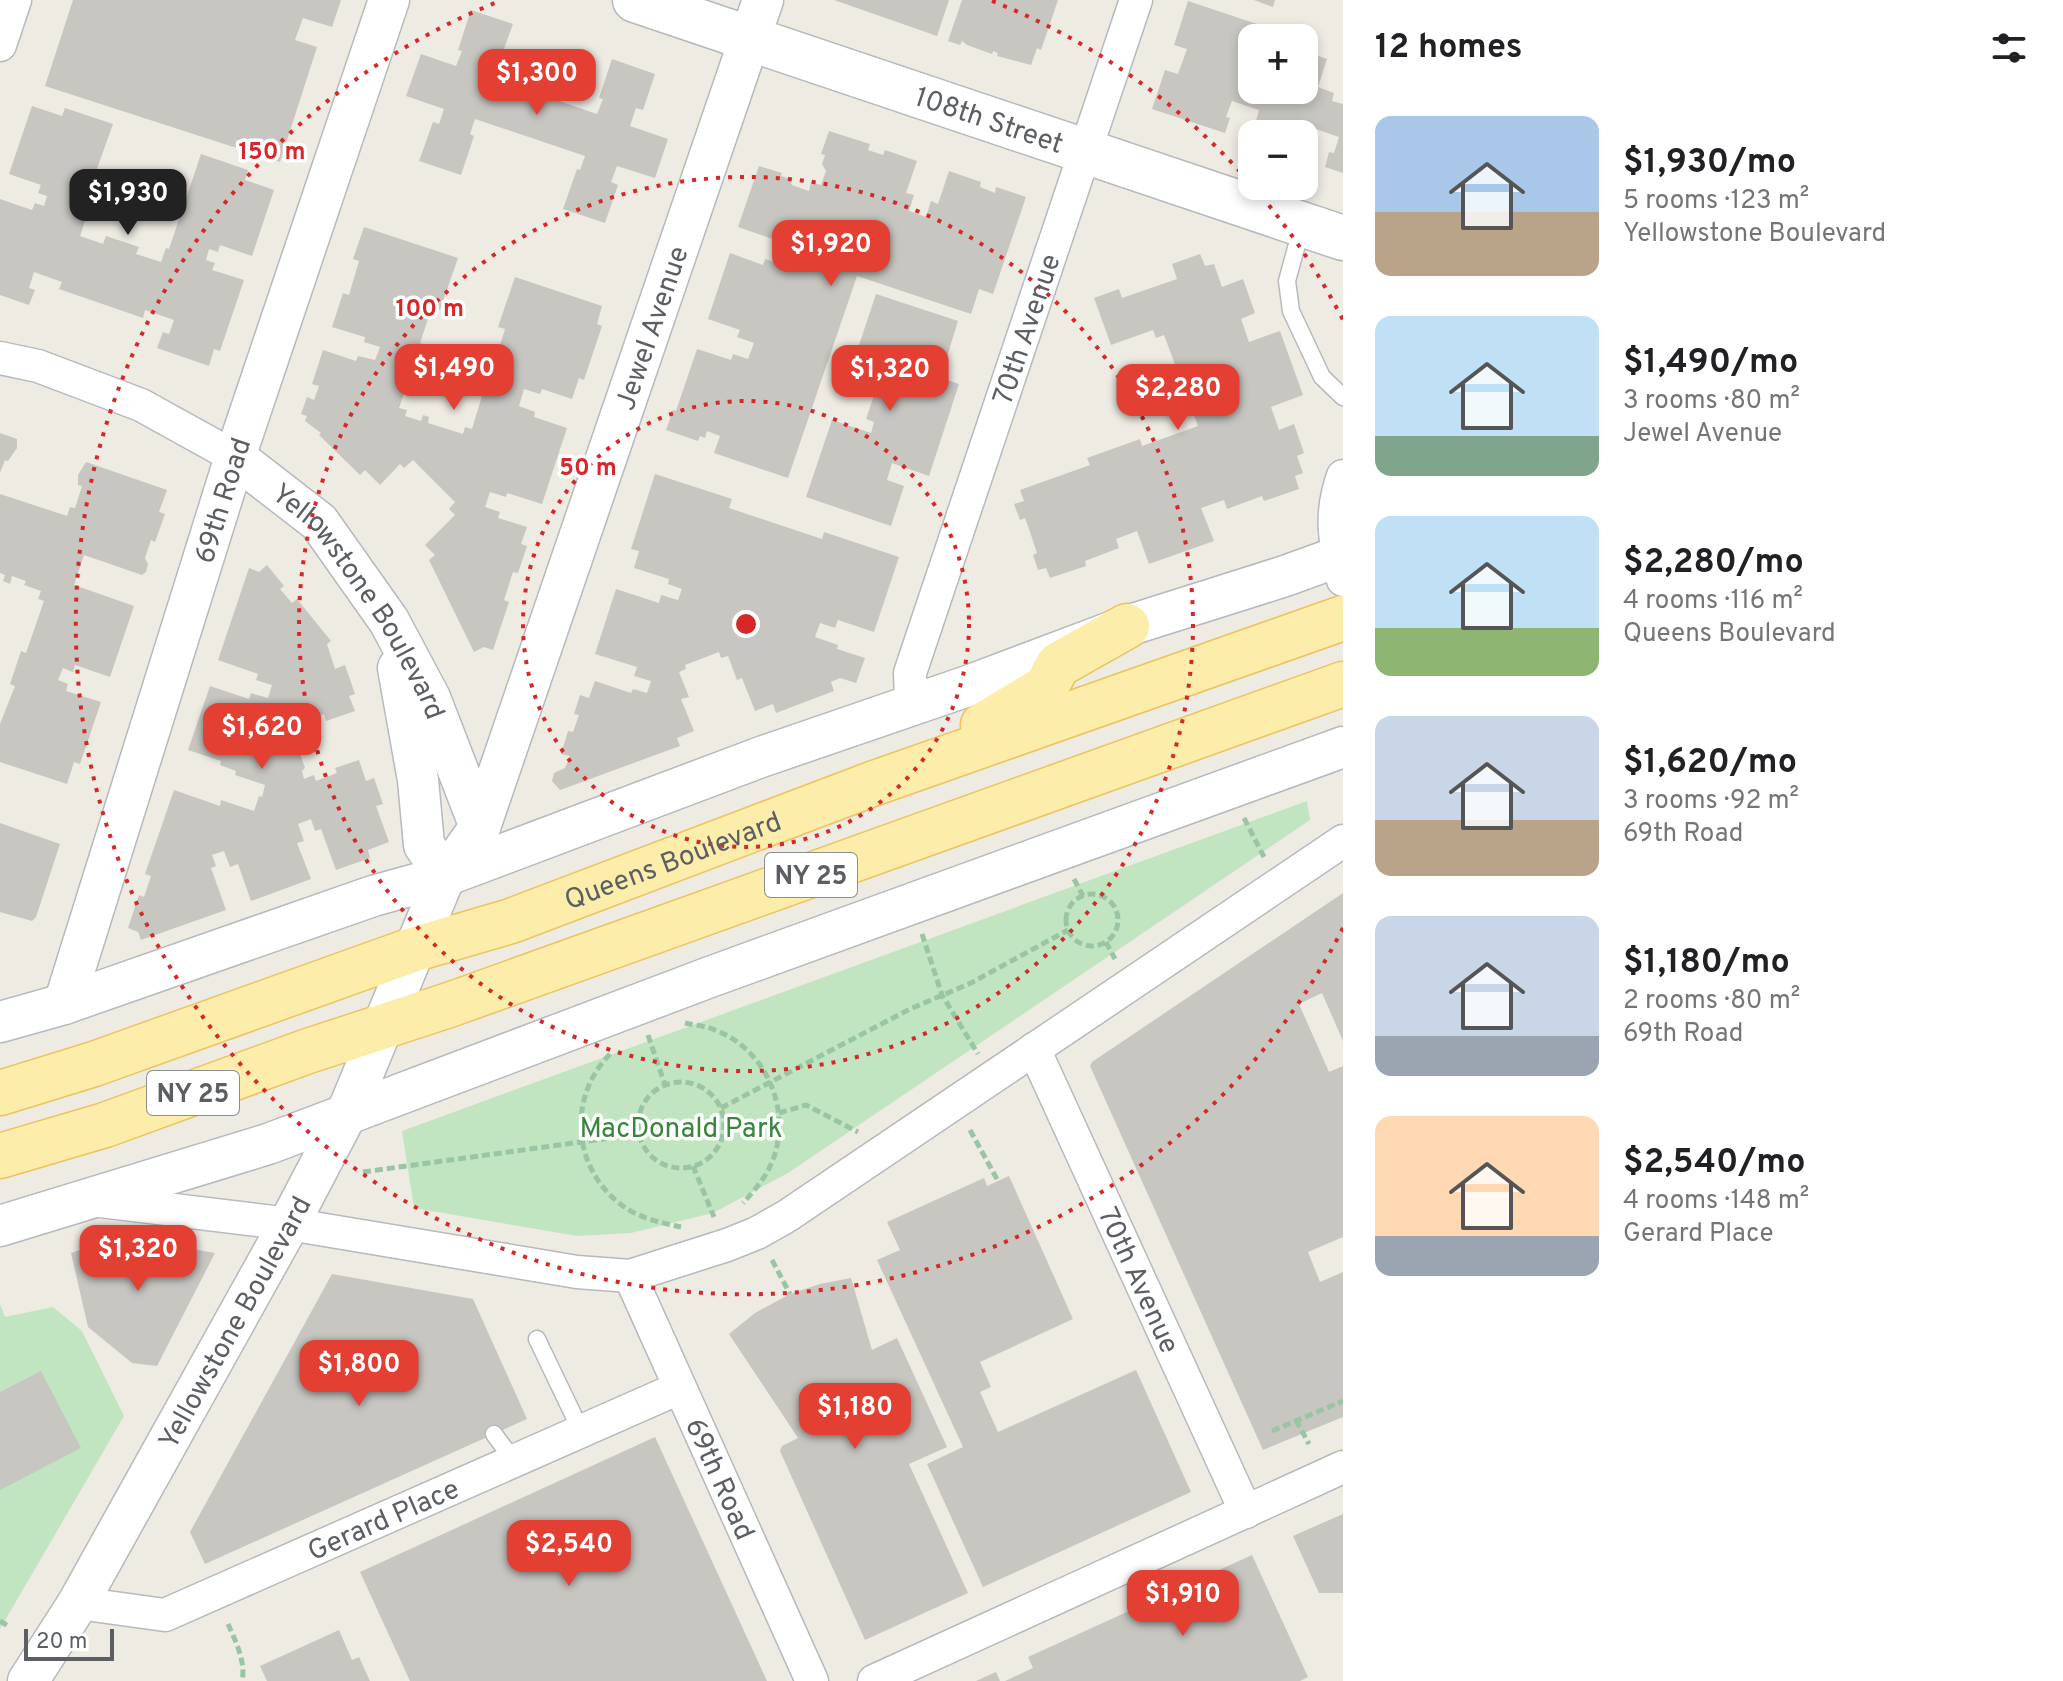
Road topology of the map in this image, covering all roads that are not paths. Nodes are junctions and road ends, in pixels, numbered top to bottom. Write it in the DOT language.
graph roads {
  1 [pos="15,0"];
  2 [pos="389,0"];
  3 [pos="635,0"];
  4 [pos="1136,0"];
  5 [pos="756,20"];
  6 [pos="0,45"];
  7 [pos="1085,152"];
  8 [pos="1302,224"];
  9 [pos="1343,238"];
  10 [pos="0,358"];
  11 [pos="1343,397"];
  12 [pos="235,457"];
  13 [pos="1343,476"];
  14 [pos="1341,564"];
  15 [pos="1343,618"];
  16 [pos="389,621"];
  17 [pos="1127,626"];
  18 [pos="1343,684"];
  19 [pos="911,704"];
  20 [pos="1343,747"];
  21 [pos="902,774"];
  22 [pos="480,827"];
  23 [pos="1343,841"];
  24 [pos="445,876"];
  25 [pos="412,950"];
  26 [pos="64,1004"];
  27 [pos="0,1022"];
  28 [pos="384,1026"];
  29 [pos="1034,1049"];
  30 [pos="0,1093"];
  31 [pos="346,1115"];
  32 [pos="0,1156"];
  33 [pos="92,1200"];
  34 [pos="289,1224"];
  35 [pos="0,1226"];
  36 [pos="630,1276"];
  37 [pos="537,1339"];
  38 [pos="679,1388"];
  39 [pos="581,1431"];
  40 [pos="494,1434"];
  41 [pos="514,1461"];
  42 [pos="1343,1467"];
  43 [pos="1246,1512"];
  44 [pos="78,1603"];
  45 [pos="28,1681"];
  46 [pos="812,1681"];
  47 [pos="874,1681"];
  1 -- 6 [label="street"];
  2 -- 12 [label="street, 69th Road"];
  3 -- 5 [label="main road, 108th Street"];
  4 -- 7 [label="street, 70th Avenue"];
  5 -- 7 [label="main road, 108th Street"];
  5 -- 22 [label="street, Jewel Avenue"];
  7 -- 8 [label="main road, 108th Street"];
  7 -- 19 [label="street, 70th Avenue"];
  8 -- 9 [label="main road, 108th Street"];
  8 -- 11 [label="lane"];
  10 -- 12 [label="street, Yellowstone Boulevard"];
  12 -- 16 [label="street, Yellowstone Boulevard"];
  12 -- 26 [label="street, 69th Road"];
  13 -- 14 [label="street"];
  14 -- 17 [label="street"];
  15 -- 21 [label="main road, Queens Boulevard / NY 25"];
  16 -- 22 [label="street, Yellowstone Boulevard"];
  16 -- 24 [label="street"];
  17 -- 19 [label="street"];
  17 -- 21 [label="main road"];
  18 -- 28 [label="main road, NY 25"];
  19 -- 24 [label="street"];
  20 -- 31 [label="street"];
  21 -- 25 [label="main road, Queens Boulevard / NY 25"];
  22 -- 24 [label="street, Jewel Avenue"];
  23 -- 29 [label="street"];
  24 -- 25 [label="street, Jewel Avenue"];
  24 -- 26 [label="street"];
  25 -- 28 [label="street, Yellowstone Boulevard"];
  25 -- 30 [label="main road, Queens Boulevard / NY 25"];
  26 -- 27 [label="street"];
  28 -- 31 [label="street, Yellowstone Boulevard"];
  28 -- 32 [label="main road, NY 25"];
  29 -- 36 [label="street"];
  29 -- 43 [label="street, 70th Avenue"];
  31 -- 33 [label="street"];
  31 -- 34 [label="street, Yellowstone Boulevard"];
  33 -- 34 [label="street"];
  33 -- 35 [label="street"];
  34 -- 36 [label="street"];
  34 -- 44 [label="street, Yellowstone Boulevard"];
  36 -- 38 [label="street, 69th Road"];
  37 -- 39 [label="lane"];
  38 -- 39 [label="street, Gerard Place"];
  38 -- 46 [label="street, 69th Road"];
  39 -- 41 [label="street, Gerard Place"];
  40 -- 41 [label="lane"];
  41 -- 44 [label="street, Gerard Place"];
  42 -- 43 [label="street"];
  43 -- 47 [label="street"];
  44 -- 45 [label="street, Yellowstone Boulevard"];
}
